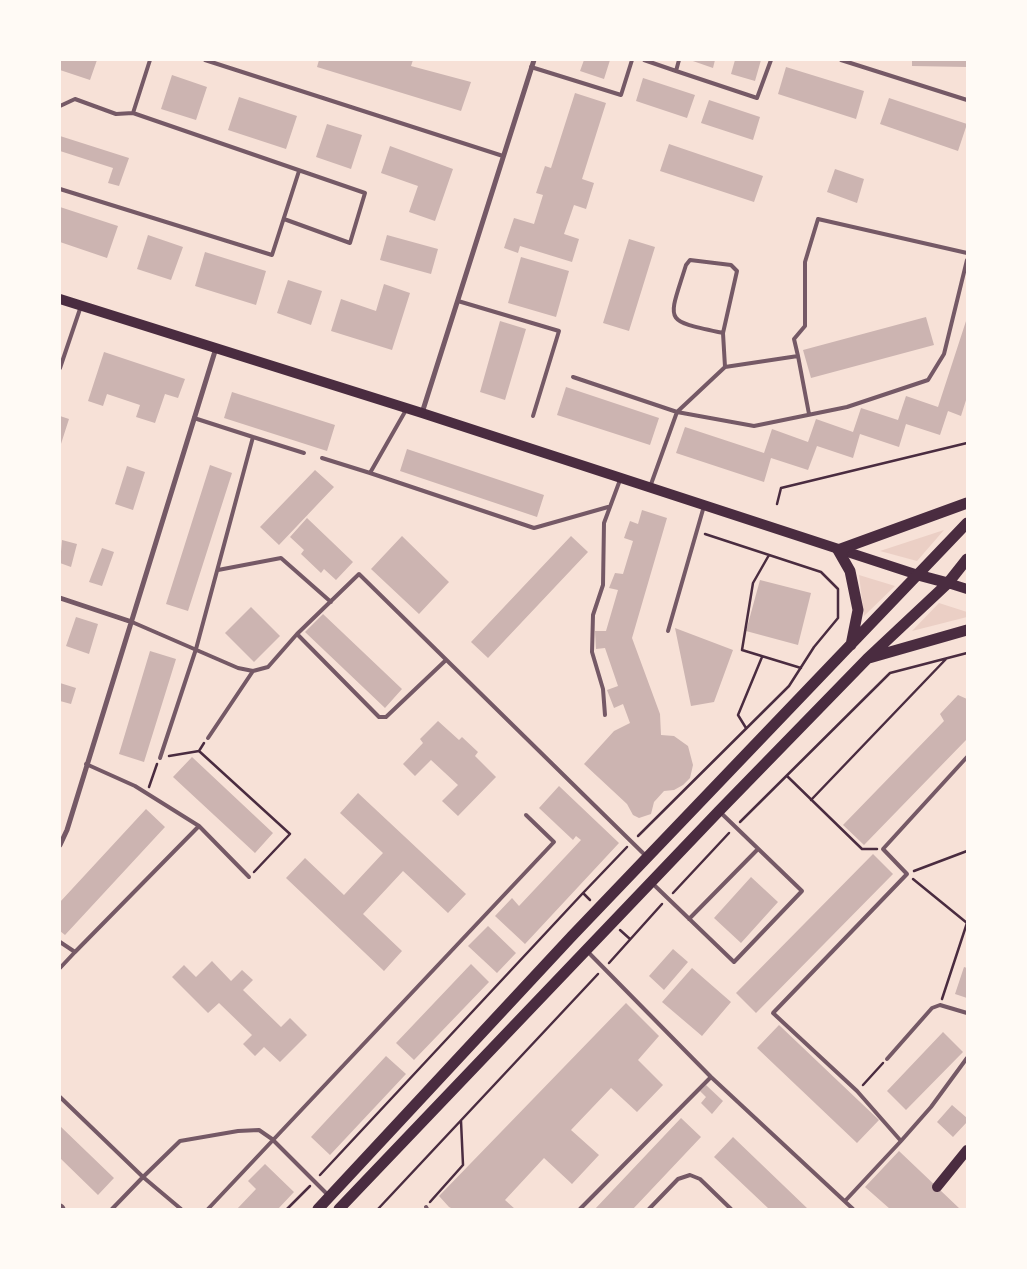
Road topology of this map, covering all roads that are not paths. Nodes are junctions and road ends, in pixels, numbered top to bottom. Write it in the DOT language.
graph roads {
  1 [pos="150,60"];
  2 [pos="205,60"];
  3 [pos="534,60"];
  4 [pos="632,60"];
  5 [pos="644,60"];
  6 [pos="680,60"];
  7 [pos="771,60"];
  8 [pos="841,60"];
  9 [pos="532,67"];
  10 [pos="676,71"];
  11 [pos="967,100"];
  12 [pos="60,106"];
  13 [pos="133,113"];
  14 [pos="503,156"];
  15 [pos="299,171"];
  16 [pos="60,189"];
  17 [pos="284,219"];
  18 [pos="967,254"];
  19 [pos="967,260"];
  20 [pos="60,299"];
  21 [pos="458,301"];
  22 [pos="81,306"];
  23 [pos="723,333"];
  24 [pos="216,348"];
  25 [pos="798,356"];
  26 [pos="725,367"];
  27 [pos="60,368"];
  28 [pos="573,377"];
  29 [pos="406,408"];
  30 [pos="677,412"];
  31 [pos="422,413"];
  32 [pos="809,414"];
  33 [pos="533,416"];
  34 [pos="194,418"];
  35 [pos="252,437"];
  36 [pos="304,453"];
  37 [pos="322,458"];
  38 [pos="370,473"];
  39 [pos="621,478"];
  40 [pos="650,487"];
  41 [pos="967,495"];
  42 [pos="967,503"];
  43 [pos="704,505"];
  44 [pos="608,507"];
  45 [pos="953,508"];
  46 [pos="967,522"];
  47 [pos="838,550"];
  48 [pos="967,559"];
  49 [pos="218,570"];
  50 [pos="918,575"];
  51 [pos="948,583"];
  52 [pos="967,589"];
  53 [pos="60,598"];
  54 [pos="331,602"];
  55 [pos="132,622"];
  56 [pos="967,630"];
  57 [pos="668,631"];
  58 [pos="297,634"];
  59 [pos="851,645"];
  60 [pos="196,649"];
  61 [pos="867,659"];
  62 [pos="446,660"];
  63 [pos="253,671"];
  64 [pos="605,715"];
  65 [pos="208,738"];
  66 [pos="967,757"];
  67 [pos="160,758"];
  68 [pos="86,764"];
  69 [pos="719,811"];
  70 [pos="526,815"];
  71 [pos="199,826"];
  72 [pos="60,845"];
  73 [pos="758,849"];
  74 [pos="648,858"];
  75 [pos="249,877"];
  76 [pos="650,882"];
  77 [pos="689,919"];
  78 [pos="572,936"];
  79 [pos="60,942"];
  80 [pos="585,949"];
  81 [pos="75,952"];
  82 [pos="60,968"];
  83 [pos="967,1013"];
  84 [pos="967,1058"];
  85 [pos="887,1059"];
  86 [pos="711,1077"];
  87 [pos="60,1097"];
  88 [pos="272,1138"];
  89 [pos="901,1141"];
  90 [pos="967,1150"];
  91 [pos="964,1160"];
  92 [pos="143,1177"];
  93 [pos="937,1187"];
  94 [pos="330,1197"];
  95 [pos="845,1201"];
  96 [pos="112,1209"];
  97 [pos="181,1209"];
  98 [pos="208,1209"];
  99 [pos="318,1209"];
  100 [pos="339,1209"];
  101 [pos="580,1209"];
  102 [pos="649,1209"];
  103 [pos="731,1209"];
  104 [pos="853,1209"];
  1 -- 13 [label="lane"];
  2 -- 14 [label="lane"];
  3 -- 9 [label="street"];
  4 -- 9 [label="lane"];
  5 -- 10 [label="lane"];
  6 -- 10 [label="lane"];
  7 -- 10 [label="lane"];
  8 -- 11 [label="lane"];
  9 -- 14 [label="street"];
  12 -- 13 [label="lane"];
  13 -- 15 [label="lane"];
  14 -- 21 [label="street"];
  15 -- 17 [label="lane"];
  15 -- 17 [label="lane"];
  16 -- 17 [label="lane"];
  18 -- 25 [label="lane"];
  19 -- 32 [label="lane"];
  20 -- 22 [label="main road"];
  21 -- 31 [label="street"];
  21 -- 33 [label="lane"];
  22 -- 24 [label="main road"];
  22 -- 27 [label="lane"];
  23 -- 23 [label="lane"];
  23 -- 26 [label="lane"];
  24 -- 29 [label="main road"];
  24 -- 34 [label="street"];
  25 -- 26 [label="lane"];
  25 -- 32 [label="lane"];
  26 -- 30 [label="lane"];
  28 -- 30 [label="lane"];
  29 -- 31 [label="main road"];
  29 -- 38 [label="lane"];
  30 -- 32 [label="lane"];
  30 -- 40 [label="lane"];
  31 -- 39 [label="main road"];
  34 -- 35 [label="lane"];
  34 -- 55 [label="street"];
  35 -- 36 [label="lane"];
  35 -- 49 [label="lane"];
  37 -- 38 [label="lane"];
  38 -- 44 [label="lane"];
  39 -- 40 [label="main road"];
  39 -- 44 [label="lane"];
  40 -- 43 [label="main road"];
  41 -- 45 [label="street"];
  42 -- 45 [label="main road"];
  43 -- 47 [label="main road"];
  43 -- 57 [label="lane"];
  44 -- 64 [label="lane"];
  45 -- 47 [label="main road"];
  46 -- 50 [label="main road"];
  47 -- 50 [label="main road"];
  47 -- 59 [label="main road"];
  48 -- 51 [label="main road"];
  49 -- 54 [label="lane"];
  49 -- 60 [label="lane"];
  50 -- 51 [label="main road"];
  50 -- 59 [label="main road"];
  51 -- 52 [label="main road"];
  51 -- 61 [label="main road"];
  53 -- 55 [label="street"];
  54 -- 58 [label="lane"];
  54 -- 62 [label="lane"];
  55 -- 60 [label="lane"];
  55 -- 68 [label="street"];
  56 -- 61 [label="main road"];
  58 -- 62 [label="lane"];
  58 -- 63 [label="lane"];
  59 -- 74 [label="main road"];
  60 -- 63 [label="lane"];
  60 -- 67 [label="lane"];
  61 -- 69 [label="main road"];
  62 -- 74 [label="lane"];
  63 -- 65 [label="lane"];
  66 -- 89 [label="lane"];
  68 -- 71 [label="lane"];
  68 -- 72 [label="street"];
  69 -- 73 [label="lane"];
  69 -- 76 [label="main road"];
  70 -- 88 [label="lane"];
  71 -- 75 [label="lane"];
  71 -- 81 [label="lane"];
  73 -- 77 [label="lane"];
  73 -- 77 [label="lane"];
  74 -- 78 [label="main road"];
  76 -- 77 [label="lane"];
  76 -- 80 [label="main road"];
  78 -- 80 [label="main road"];
  78 -- 94 [label="main road"];
  79 -- 81 [label="lane"];
  80 -- 86 [label="lane"];
  80 -- 100 [label="main road"];
  81 -- 82 [label="lane"];
  83 -- 85 [label="lane"];
  84 -- 89 [label="lane"];
  86 -- 95 [label="lane"];
  86 -- 101 [label="lane"];
  87 -- 92 [label="lane"];
  88 -- 92 [label="lane"];
  88 -- 94 [label="lane"];
  88 -- 98 [label="lane"];
  89 -- 95 [label="lane"];
  90 -- 91 [label="main road"];
  91 -- 93 [label="main road"];
  92 -- 96 [label="lane"];
  92 -- 97 [label="lane"];
  94 -- 99 [label="main road"];
  95 -- 104 [label="lane"];
  102 -- 103 [label="lane"];
}
